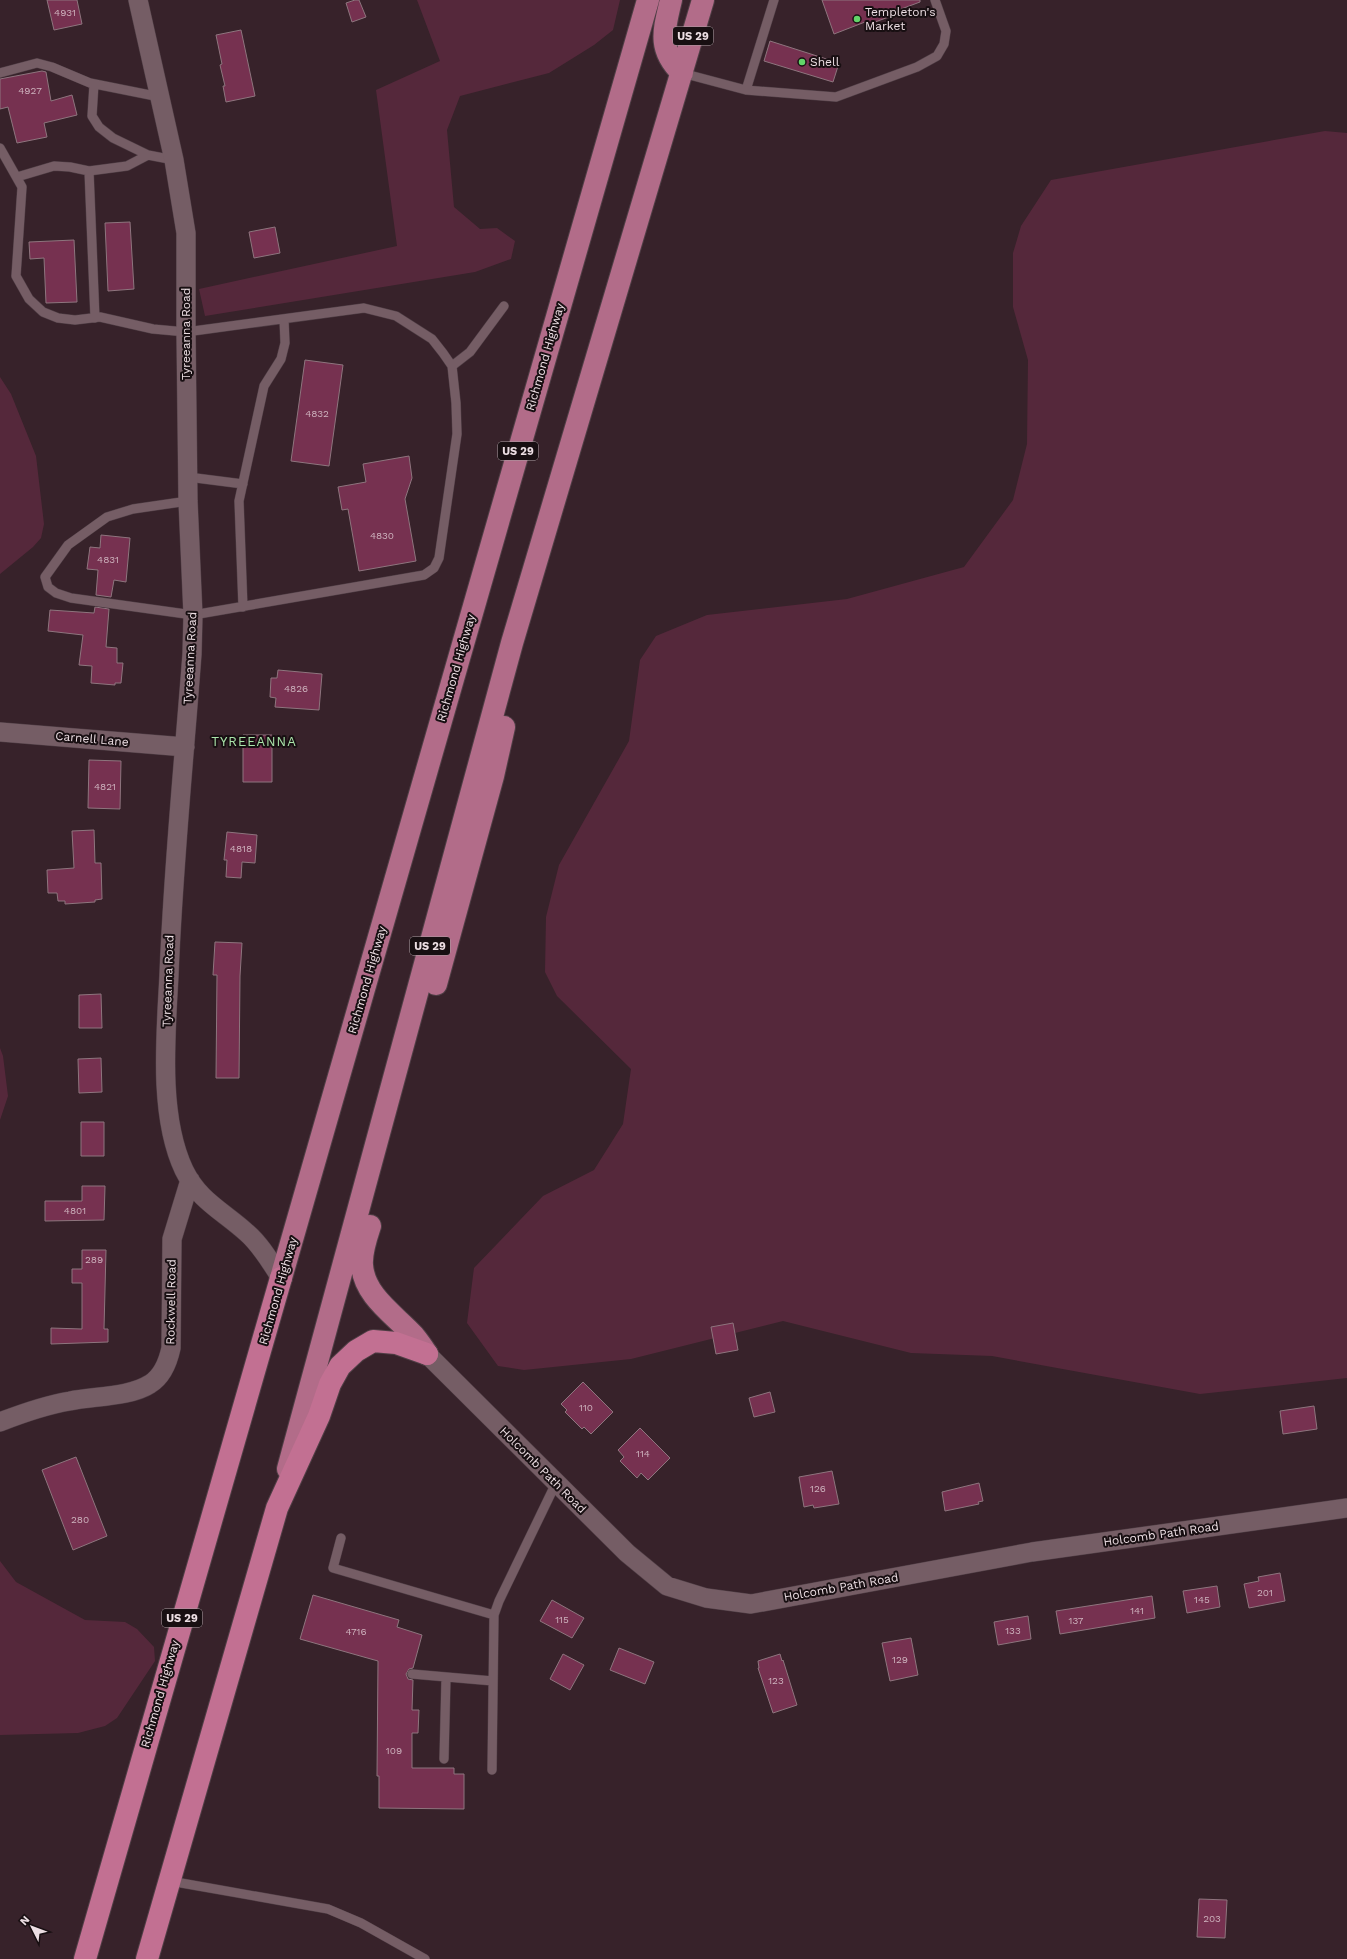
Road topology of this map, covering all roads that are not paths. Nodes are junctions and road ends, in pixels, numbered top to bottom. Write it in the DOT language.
graph roads {
  1 [pos="138,0"];
  2 [pos="648,0"];
  3 [pos="671,0"];
  4 [pos="703,0"];
  5 [pos="774,0"];
  6 [pos="935,0"];
  7 [pos="0,73"];
  8 [pos="682,73"];
  9 [pos="94,84"];
  10 [pos="746,90"];
  11 [pos="160,97"];
  12 [pos="0,148"];
  13 [pos="148,156"];
  14 [pos="174,160"];
  15 [pos="88,171"];
  16 [pos="17,177"];
  17 [pos="504,306"];
  18 [pos="95,318"];
  19 [pos="284,319"];
  20 [pos="186,332"];
  21 [pos="452,366"];
  22 [pos="188,477"];
  23 [pos="243,484"];
  24 [pos="188,501"];
  25 [pos="547,526"];
  26 [pos="243,607"];
  27 [pos="193,615"];
  28 [pos="0,732"];
  29 [pos="185,747"];
  30 [pos="190,1180"];
  31 [pos="281,1278"];
  32 [pos="427,1354"];
  33 [pos="0,1422"];
  34 [pos="556,1483"];
  35 [pos="277,1508"];
  36 [pos="1347,1508"];
  37 [pos="341,1538"];
  38 [pos="494,1614"];
  39 [pos="412,1674"];
  40 [pos="446,1678"];
  41 [pos="493,1682"];
  42 [pos="444,1759"];
  43 [pos="492,1770"];
  44 [pos="170,1881"];
  45 [pos="85,1959"];
  46 [pos="147,1959"];
  47 [pos="425,1959"];
  1 -- 11 [label="street, Tyreeanna Road"];
  2 -- 31 [label="highway, Richmond Highway / US 29"];
  3 -- 8 [label="highway"];
  4 -- 8 [label="highway, US 29"];
  5 -- 10 [label="lane"];
  6 -- 10 [label="lane"];
  7 -- 9 [label="lane"];
  8 -- 10 [label="lane"];
  8 -- 25 [label="highway, US 29"];
  9 -- 11 [label="lane"];
  9 -- 13 [label="lane"];
  11 -- 14 [label="street, Tyreeanna Road"];
  12 -- 16 [label="lane"];
  13 -- 14 [label="lane"];
  13 -- 15 [label="lane"];
  14 -- 20 [label="street, Tyreeanna Road"];
  15 -- 16 [label="lane"];
  15 -- 18 [label="lane"];
  16 -- 18 [label="lane"];
  17 -- 21 [label="lane"];
  18 -- 20 [label="lane"];
  19 -- 20 [label="lane"];
  19 -- 21 [label="lane"];
  19 -- 23 [label="lane"];
  20 -- 22 [label="street, Tyreeanna Road"];
  21 -- 26 [label="lane"];
  22 -- 23 [label="lane"];
  22 -- 24 [label="street, Tyreeanna Road"];
  23 -- 26 [label="lane"];
  24 -- 27 [label="street, Tyreeanna Road"];
  24 -- 27 [label="lane"];
  25 -- 32 [label="highway"];
  25 -- 35 [label="highway, US 29"];
  26 -- 27 [label="lane"];
  27 -- 29 [label="street, Tyreeanna Road"];
  28 -- 29 [label="street, Carnell Lane"];
  29 -- 30 [label="street, Tyreeanna Road"];
  30 -- 31 [label="street, Tyreeanna Road"];
  30 -- 33 [label="street, Rockwell Road"];
  31 -- 45 [label="highway, Richmond Highway / US 29"];
  32 -- 34 [label="street, Holcomb Path Road"];
  32 -- 35 [label="highway"];
  34 -- 36 [label="street, Holcomb Path Road"];
  34 -- 38 [label="lane"];
  35 -- 44 [label="highway, US 29"];
  37 -- 38 [label="lane"];
  38 -- 41 [label="lane"];
  39 -- 40 [label="lane"];
  40 -- 41 [label="lane"];
  40 -- 42 [label="lane"];
  41 -- 43 [label="lane"];
  44 -- 46 [label="highway, US 29"];
  44 -- 47 [label="lane"];
}
